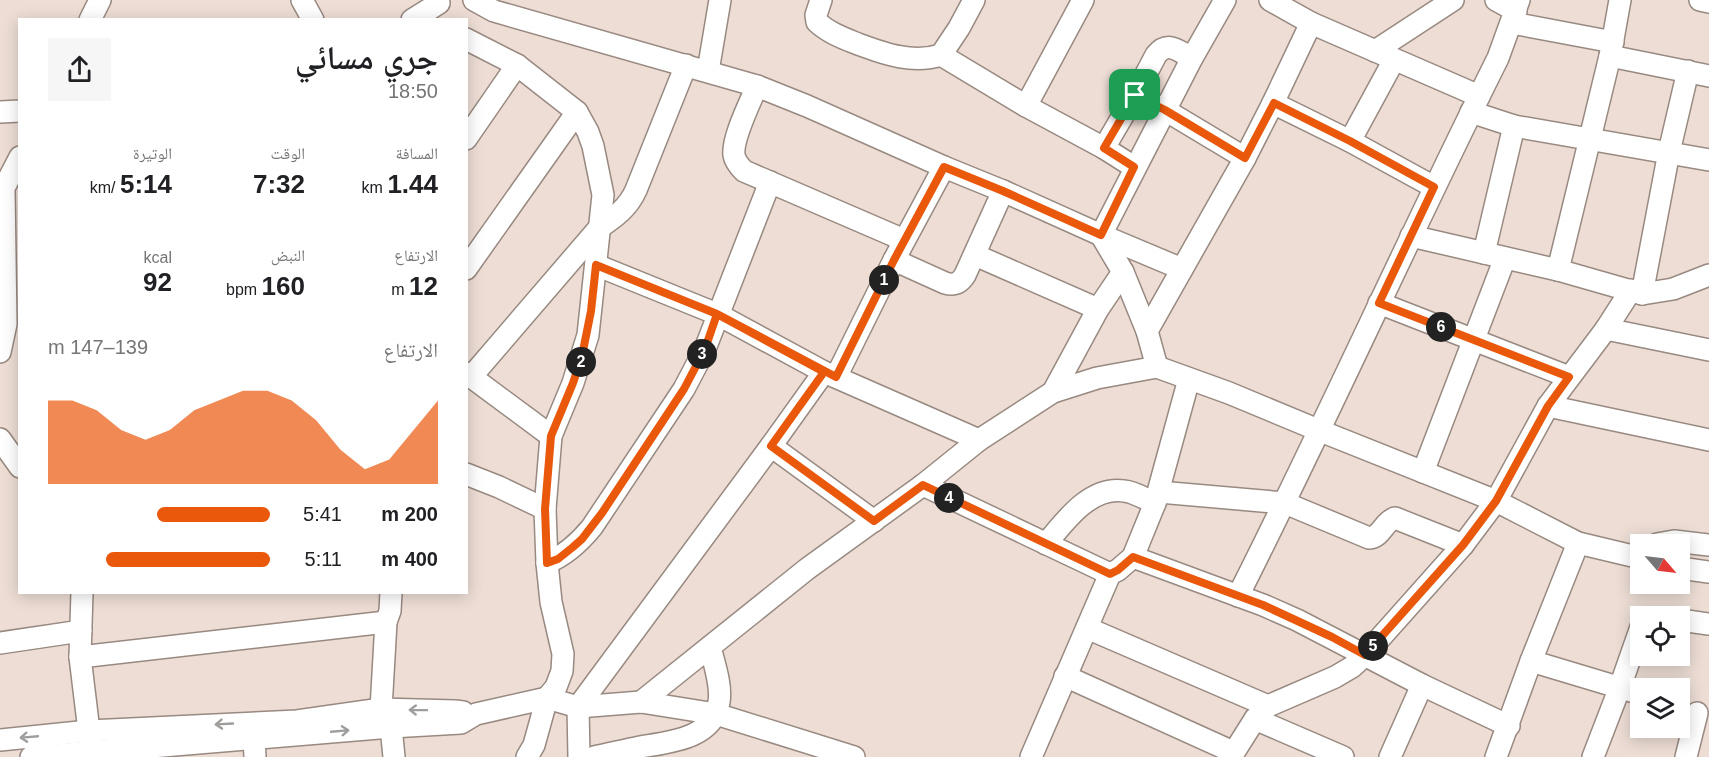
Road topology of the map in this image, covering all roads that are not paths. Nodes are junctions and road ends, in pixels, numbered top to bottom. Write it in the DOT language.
graph roads {
  1 [pos="100,0"];
  2 [pos="302,0"];
  3 [pos="474,0"];
  4 [pos="720,0"];
  5 [pos="821,0"];
  6 [pos="974,0"];
  7 [pos="1083,0"];
  8 [pos="1225,0"];
  9 [pos="1270,0"];
  10 [pos="1453,0"];
  11 [pos="1496,0"];
  12 [pos="1620,0"];
  13 [pos="1700,0"];
  14 [pos="1709,2"];
  15 [pos="1516,11"];
  16 [pos="437,12"];
  17 [pos="91,18"];
  18 [pos="312,18"];
  19 [pos="418,18"];
  20 [pos="1311,23"];
  21 [pos="468,40"];
  22 [pos="1611,49"];
  23 [pos="941,55"];
  24 [pos="1384,56"];
  25 [pos="1192,58"];
  26 [pos="686,65"];
  27 [pos="517,66"];
  28 [pos="708,71"];
  29 [pos="1688,71"];
  30 [pos="1709,76"];
  31 [pos="757,86"];
  32 [pos="1135,95"];
  33 [pos="1274,103"];
  34 [pos="1475,104"];
  35 [pos="1026,106"];
  36 [pos="1165,110"];
  37 [pos="18,111"];
  38 [pos="0,112"];
  39 [pos="577,112"];
  40 [pos="1514,126"];
  41 [pos="468,136"];
  42 [pos="1589,140"];
  43 [pos="1350,141"];
  44 [pos="1104,148"];
  45 [pos="1669,152"];
  46 [pos="1245,158"];
  47 [pos="1709,160"];
  48 [pos="18,162"];
  49 [pos="944,167"];
  50 [pos="1134,167"];
  51 [pos="770,182"];
  52 [pos="1434,187"];
  53 [pos="8,188"];
  54 [pos="1003,191"];
  55 [pos="599,228"];
  56 [pos="1101,235"];
  57 [pos="1411,237"];
  58 [pos="904,240"];
  59 [pos="1485,253"];
  60 [pos="975,255"];
  61 [pos="1505,258"];
  62 [pos="894,260"];
  63 [pos="468,265"];
  64 [pos="596,265"];
  65 [pos="1182,269"];
  66 [pos="1558,270"];
  67 [pos="1123,272"];
  68 [pos="1709,275"];
  69 [pos="1637,292"];
  70 [pos="1379,303"];
  71 [pos="1098,309"];
  72 [pos="717,314"];
  73 [pos="1606,329"];
  74 [pos="1147,331"];
  75 [pos="1474,339"];
  76 [pos="1709,350"];
  77 [pos="0,352"];
  78 [pos="1157,367"];
  79 [pos="830,374"];
  80 [pos="469,375"];
  81 [pos="1569,377"];
  82 [pos="1189,379"];
  83 [pos="1053,392"];
  84 [pos="1548,406"];
  85 [pos="1318,430"];
  86 [pos="551,436"];
  87 [pos="0,439"];
  88 [pos="979,440"];
  89 [pos="1709,440"];
  90 [pos="771,446"];
  91 [pos="18,464"];
  92 [pos="1423,472"];
  93 [pos="468,475"];
  94 [pos="923,485"];
  95 [pos="1157,498"];
  96 [pos="1496,501"];
  97 [pos="1285,503"];
  98 [pos="545,509"];
  99 [pos="874,521"];
  100 [pos="1578,543"];
  101 [pos="1690,543"];
  102 [pos="1046,544"];
  103 [pos="1463,545"];
  104 [pos="1709,545"];
  105 [pos="1630,554"];
  106 [pos="1133,557"];
  107 [pos="547,563"];
  108 [pos="1690,569"];
  109 [pos="1709,572"];
  110 [pos="1110,574"];
  111 [pos="82,594"];
  112 [pos="391,594"];
  113 [pos="1238,596"];
  114 [pos="1690,621"];
  115 [pos="386,622"];
  116 [pos="1709,624"];
  117 [pos="1087,628"];
  118 [pos="81,631"];
  119 [pos="0,642"];
  120 [pos="710,647"];
  121 [pos="1365,655"];
  122 [pos="80,657"];
  123 [pos="1630,658"];
  124 [pos="1531,661"];
  125 [pos="1065,676"];
  126 [pos="1422,685"];
  127 [pos="1620,687"];
  128 [pos="1630,690"];
  129 [pos="547,698"];
  130 [pos="641,702"];
  131 [pos="578,707"];
  132 [pos="1695,712"];
  133 [pos="1262,713"];
  134 [pos="716,714"];
  135 [pos="386,718"];
  136 [pos="1509,726"];
  137 [pos="89,731"];
  138 [pos="0,740"];
  139 [pos="255,748"];
  140 [pos="1232,754"];
  141 [pos="89,755"];
  142 [pos="31,757"];
  143 [pos="394,757"];
  144 [pos="527,757"];
  145 [pos="579,757"];
  146 [pos="594,757"];
  147 [pos="854,757"];
  148 [pos="1031,757"];
  149 [pos="1343,757"];
  150 [pos="1390,757"];
  151 [pos="1496,757"];
  152 [pos="1593,757"];
  153 [pos="1686,757"];
  1 -- 17 [label="street"];
  2 -- 18 [label="street"];
  3 -- 26 [label="street"];
  4 -- 28 [label="street"];
  5 -- 23 [label="street"];
  6 -- 23 [label="street"];
  7 -- 35 [label="street"];
  8 -- 25 [label="street"];
  9 -- 20 [label="street"];
  10 -- 24 [label="street"];
  11 -- 15 [label="street"];
  12 -- 22 [label="street"];
  13 -- 14 [label="street"];
  15 -- 22 [label="street"];
  15 -- 34 [label="street"];
  16 -- 19 [label="street"];
  20 -- 24 [label="street"];
  20 -- 33 [label="street"];
  21 -- 27 [label="street"];
  22 -- 29 [label="street"];
  22 -- 42 [label="street"];
  23 -- 35 [label="street"];
  24 -- 34 [label="street"];
  24 -- 43 [label="street"];
  25 -- 32 [label="street"];
  25 -- 36 [label="street"];
  26 -- 28 [label="street"];
  26 -- 55 [label="street"];
  27 -- 39 [label="street"];
  27 -- 41 [label="street"];
  28 -- 31 [label="street"];
  29 -- 30 [label="street"];
  29 -- 45 [label="street"];
  31 -- 49 [label="street"];
  31 -- 51 [label="street"];
  32 -- 36 [label="street"];
  32 -- 44 [label="street"];
  33 -- 43 [label="street"];
  33 -- 46 [label="street"];
  34 -- 40 [label="street"];
  34 -- 52 [label="street"];
  35 -- 44 [label="street"];
  36 -- 46 [label="street"];
  36 -- 50 [label="street"];
  37 -- 38 [label="street"];
  39 -- 55 [label="street"];
  39 -- 63 [label="street"];
  40 -- 42 [label="street"];
  40 -- 59 [label="street"];
  42 -- 45 [label="street"];
  42 -- 66 [label="street"];
  43 -- 52 [label="street"];
  44 -- 50 [label="street"];
  45 -- 47 [label="street"];
  45 -- 69 [label="street"];
  46 -- 65 [label="street"];
  48 -- 53 [label="street"];
  49 -- 54 [label="street"];
  49 -- 58 [label="street"];
  50 -- 56 [label="street"];
  51 -- 58 [label="street"];
  51 -- 72 [label="street"];
  52 -- 57 [label="street"];
  53 -- 77 [label="street"];
  54 -- 56 [label="street"];
  54 -- 60 [label="street"];
  55 -- 64 [label="street"];
  55 -- 80 [label="street"];
  56 -- 65 [label="street"];
  56 -- 67 [label="street"];
  57 -- 59 [label="street"];
  57 -- 70 [label="street"];
  58 -- 62 [label="street"];
  59 -- 61 [label="street"];
  60 -- 62 [label="street"];
  60 -- 71 [label="street"];
  61 -- 66 [label="street"];
  61 -- 75 [label="street"];
  62 -- 79 [label="street"];
  64 -- 72 [label="street"];
  64 -- 86 [label="street"];
  65 -- 74 [label="street"];
  66 -- 69 [label="street"];
  67 -- 71 [label="street"];
  67 -- 74 [label="street"];
  68 -- 69 [label="street"];
  69 -- 73 [label="street"];
  70 -- 75 [label="street"];
  70 -- 85 [label="street"];
  71 -- 83 [label="street"];
  72 -- 79 [label="street"];
  72 -- 107 [label="street"];
  73 -- 76 [label="street"];
  73 -- 81 [label="street"];
  74 -- 78 [label="street"];
  75 -- 81 [label="street"];
  75 -- 92 [label="street"];
  78 -- 82 [label="street"];
  78 -- 83 [label="street"];
  79 -- 88 [label="street"];
  79 -- 90 [label="street"];
  80 -- 86 [label="street"];
  81 -- 84 [label="street"];
  82 -- 85 [label="street"];
  82 -- 95 [label="street"];
  83 -- 88 [label="street"];
  84 -- 89 [label="street"];
  84 -- 96 [label="street"];
  85 -- 92 [label="street"];
  85 -- 97 [label="street"];
  86 -- 98 [label="street"];
  87 -- 91 [label="street"];
  88 -- 94 [label="street"];
  90 -- 99 [label="street"];
  90 -- 131 [label="street"];
  92 -- 96 [label="street"];
  93 -- 98 [label="street"];
  94 -- 99 [label="street"];
  94 -- 102 [label="street"];
  95 -- 97 [label="street"];
  95 -- 102 [label="street"];
  95 -- 106 [label="street"];
  96 -- 100 [label="street"];
  96 -- 103 [label="street"];
  97 -- 103 [label="street"];
  97 -- 113 [label="street"];
  98 -- 107 [label="street"];
  99 -- 120 [label="street"];
  100 -- 105 [label="street"];
  100 -- 124 [label="street"];
  101 -- 104 [label="street"];
  102 -- 110 [label="street"];
  103 -- 121 [label="street"];
  106 -- 110 [label="street"];
  106 -- 113 [label="street"];
  107 -- 129 [label="street"];
  108 -- 109 [label="street"];
  110 -- 117 [label="street"];
  111 -- 118 [label="street"];
  112 -- 115 [label="street"];
  113 -- 121 [label="street"];
  114 -- 116 [label="street"];
  115 -- 122 [label="street"];
  115 -- 135 [label="street"];
  117 -- 125 [label="street"];
  117 -- 133 [label="street"];
  118 -- 119 [label="street"];
  118 -- 122 [label="street"];
  120 -- 130 [label="street"];
  120 -- 134 [label="street"];
  121 -- 126 [label="street"];
  121 -- 133 [label="street"];
  122 -- 137 [label="street"];
  123 -- 127 [label="street"];
  124 -- 127 [label="street"];
  124 -- 136 [label="street"];
  125 -- 140 [label="street"];
  125 -- 148 [label="street"];
  126 -- 136 [label="street"];
  126 -- 150 [label="street"];
  127 -- 128 [label="street"];
  127 -- 152 [label="street"];
  129 -- 131 [label="street"];
  129 -- 135 [label="street"];
  129 -- 144 [label="street"];
  130 -- 131 [label="street"];
  130 -- 134 [label="street"];
  131 -- 145 [label="street"];
  132 -- 153 [label="street"];
  133 -- 140 [label="street"];
  133 -- 149 [label="street"];
  134 -- 146 [label="street"];
  134 -- 147 [label="street"];
  135 -- 137 [label="street, one-way"];
  139 -- 135 [label="street, one-way"];
  135 -- 143 [label="street"];
  136 -- 151 [label="street"];
  137 -- 138 [label="street, one-way"];
  137 -- 141 [label="street"];
  139 -- 141 [label="street"];
  141 -- 142 [label="street"];
}
